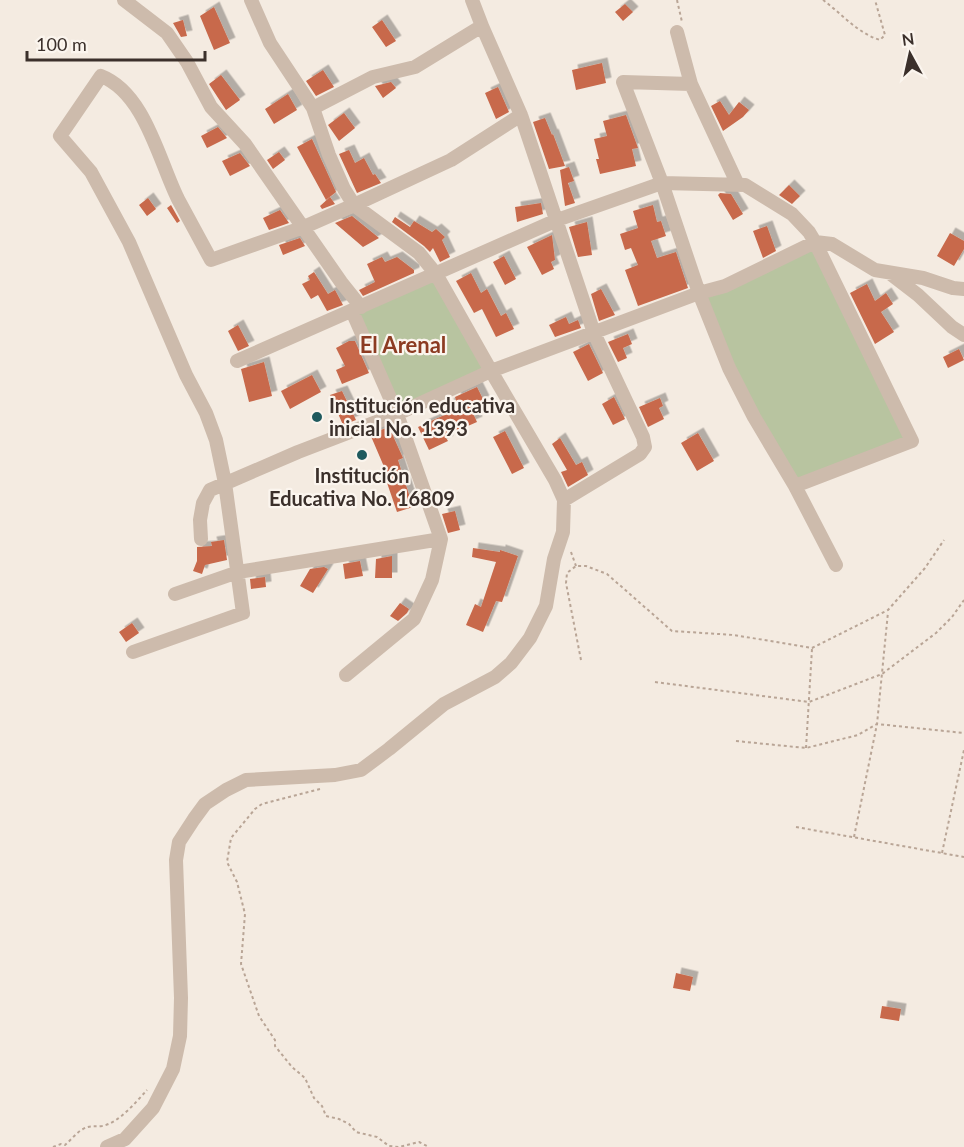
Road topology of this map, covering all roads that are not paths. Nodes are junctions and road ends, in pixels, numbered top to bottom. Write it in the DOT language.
graph roads {
  1 [pos="124,0"];
  2 [pos="251,0"];
  3 [pos="472,0"];
  4 [pos="482,26"];
  5 [pos="677,32"];
  6 [pos="691,84"];
  7 [pos="313,108"];
  8 [pos="521,115"];
  9 [pos="662,183"];
  10 [pos="738,185"];
  11 [pos="354,205"];
  12 [pos="557,220"];
  13 [pos="304,227"];
  14 [pos="815,242"];
  15 [pos="888,272"];
  16 [pos="436,274"];
  17 [pos="964,289"];
  18 [pos="699,293"];
  19 [pos="357,309"];
  20 [pos="594,333"];
  21 [pos="964,335"];
  22 [pos="237,362"];
  23 [pos="490,371"];
  24 [pos="397,414"];
  25 [pos="225,483"];
  26 [pos="795,486"];
  27 [pos="564,500"];
  28 [pos="201,539"];
  29 [pos="441,539"];
  30 [pos="836,565"];
  31 [pos="238,572"];
  32 [pos="175,594"];
  33 [pos="133,652"];
  34 [pos="346,675"];
  35 [pos="107,1147"];
  1 -- 13 [label="street"];
  2 -- 7 [label="street"];
  3 -- 4 [label="street"];
  4 -- 7 [label="street"];
  4 -- 8 [label="street"];
  5 -- 6 [label="street"];
  6 -- 9 [label="street"];
  6 -- 10 [label="street"];
  7 -- 11 [label="street"];
  8 -- 11 [label="street"];
  8 -- 12 [label="street"];
  9 -- 10 [label="street"];
  9 -- 12 [label="street"];
  9 -- 18 [label="street"];
  10 -- 14 [label="street"];
  11 -- 13 [label="street"];
  11 -- 16 [label="street"];
  12 -- 16 [label="street"];
  12 -- 20 [label="street"];
  13 -- 19 [label="street"];
  13 -- 25 [label="street"];
  14 -- 15 [label="street"];
  14 -- 18 [label="street"];
  14 -- 26 [label="street"];
  15 -- 17 [label="street"];
  15 -- 21 [label="street"];
  16 -- 19 [label="street"];
  16 -- 23 [label="street"];
  18 -- 20 [label="street"];
  18 -- 26 [label="street"];
  19 -- 22 [label="street"];
  19 -- 24 [label="street"];
  20 -- 23 [label="street"];
  20 -- 27 [label="street"];
  23 -- 24 [label="street"];
  23 -- 27 [label="street"];
  24 -- 25 [label="street"];
  24 -- 29 [label="street"];
  25 -- 28 [label="street"];
  25 -- 31 [label="street"];
  26 -- 30 [label="street"];
  27 -- 35 [label="street"];
  29 -- 31 [label="street"];
  29 -- 34 [label="street"];
  31 -- 32 [label="street"];
  31 -- 33 [label="street"];
}
